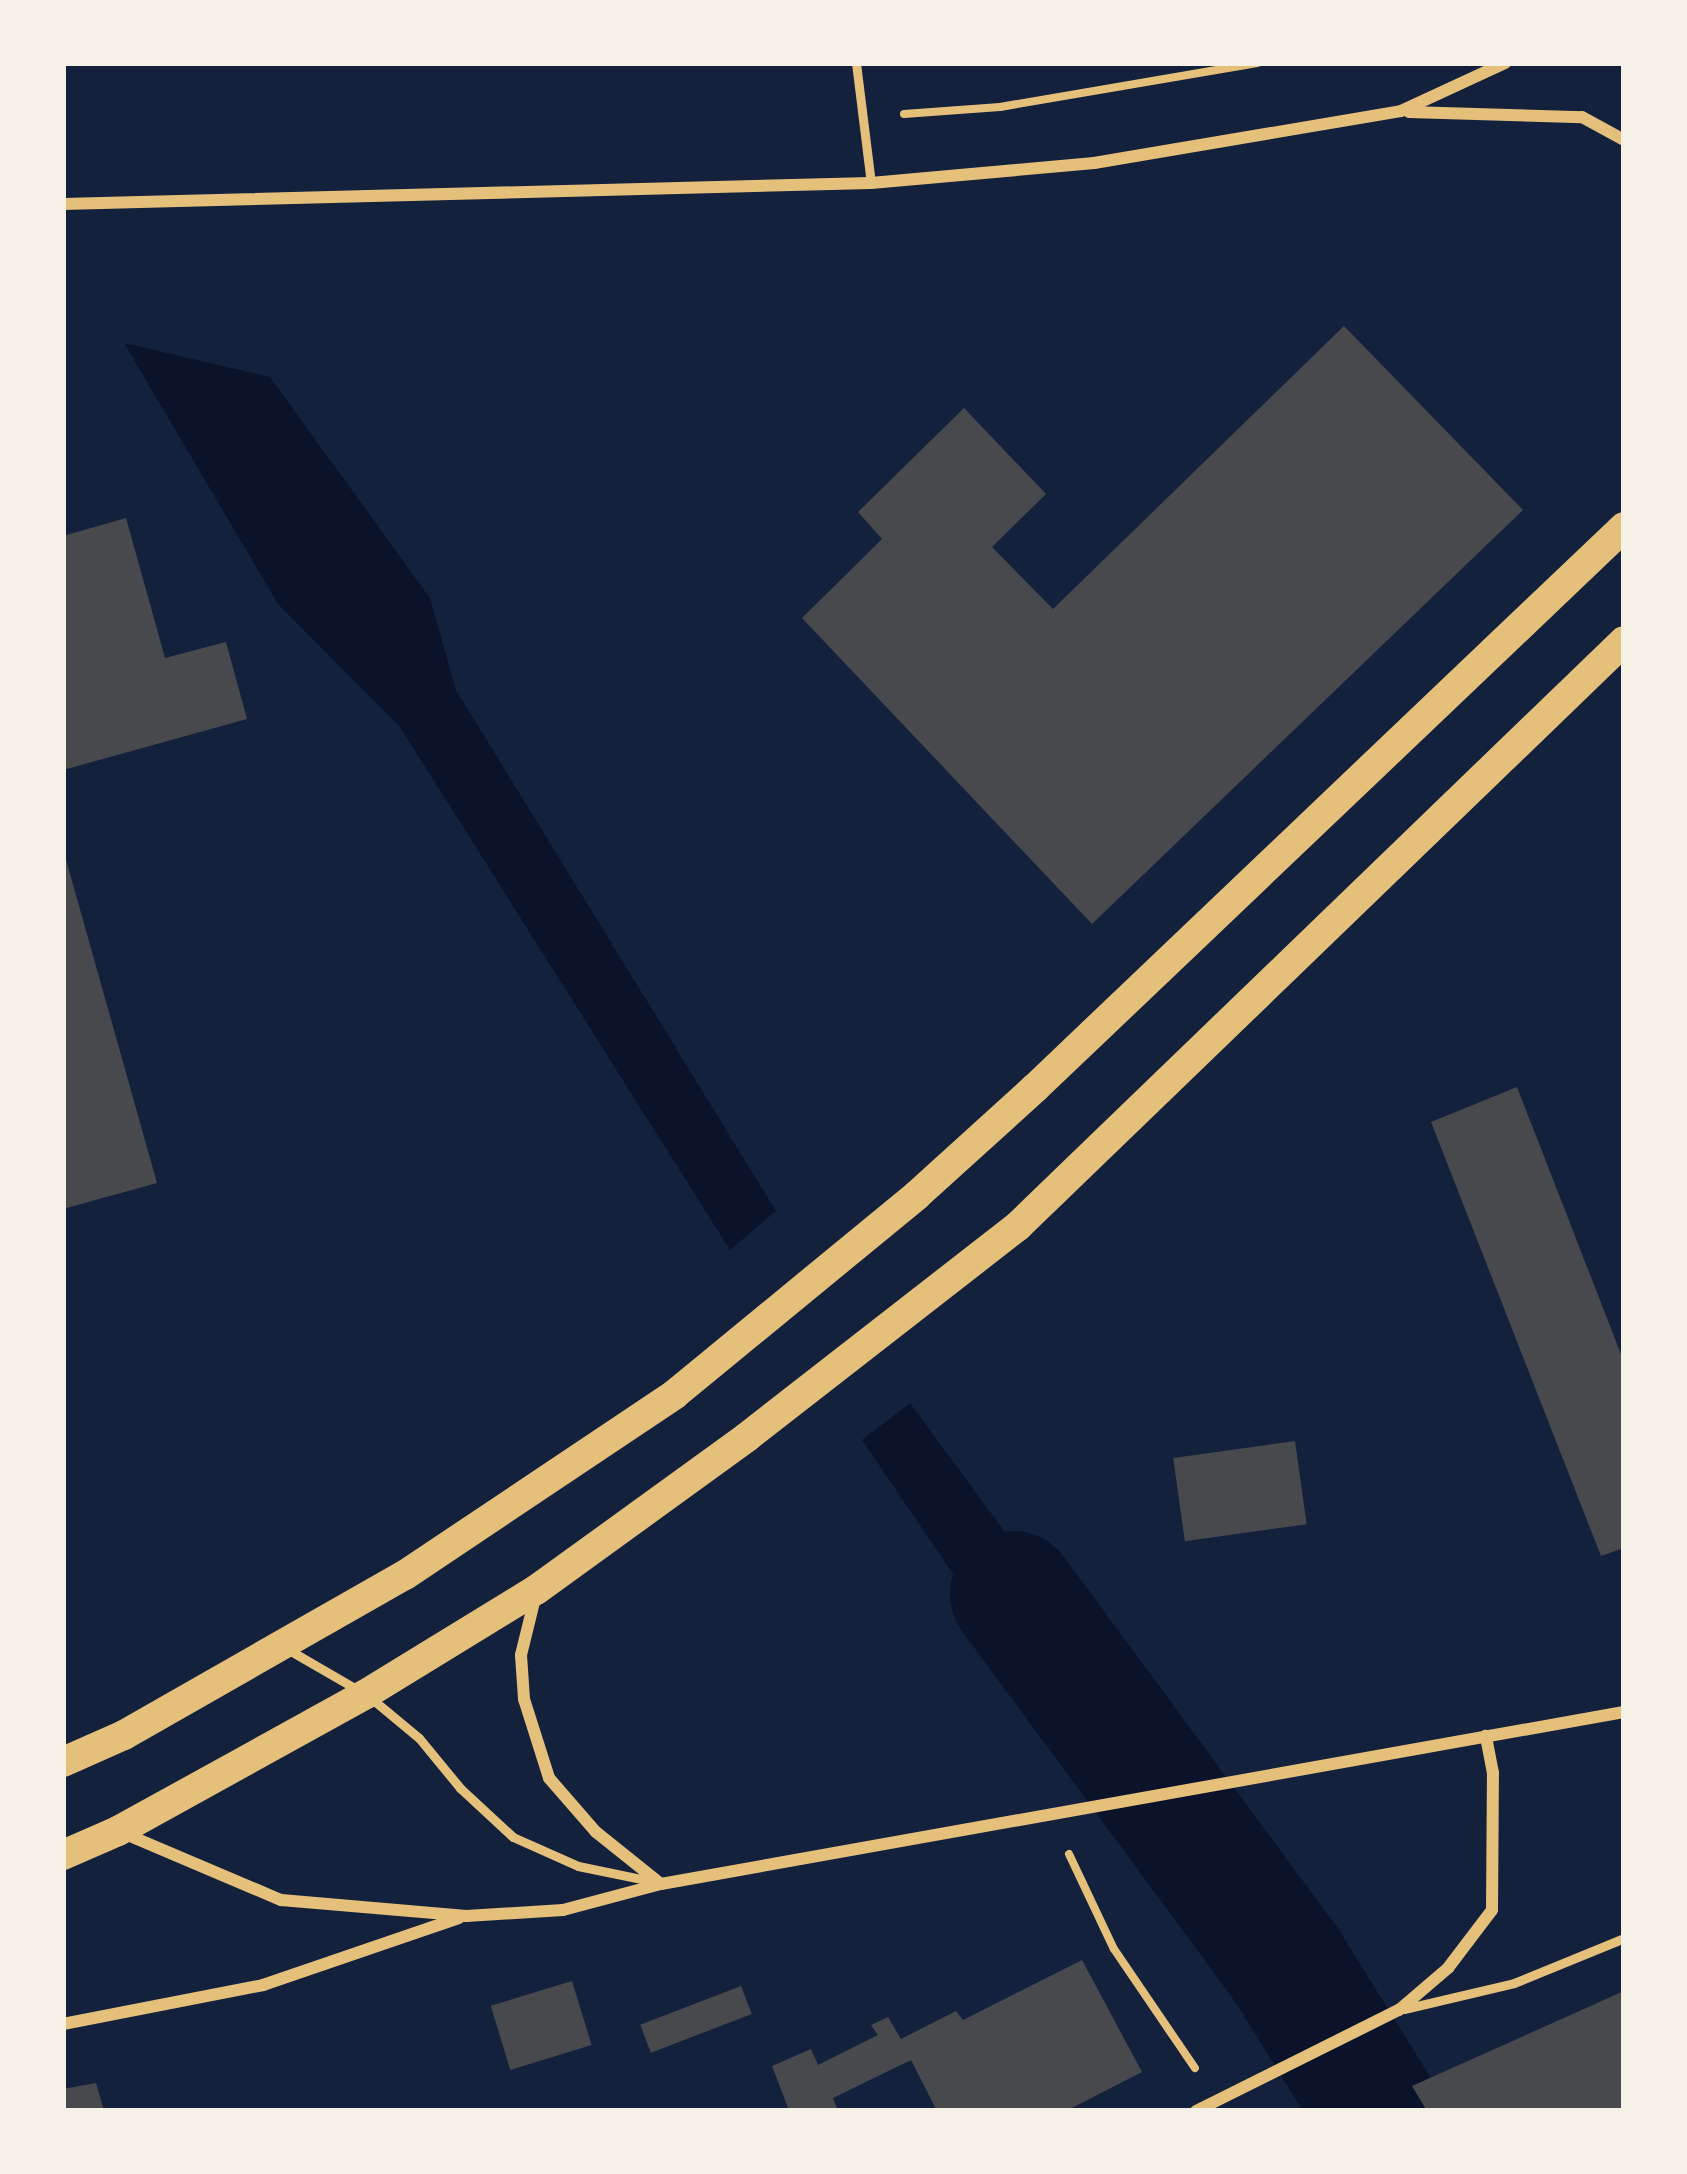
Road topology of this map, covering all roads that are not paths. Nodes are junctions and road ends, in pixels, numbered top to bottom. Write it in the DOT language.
graph roads {
  1 [pos="856,63"];
  2 [pos="1505,63"];
  3 [pos="1401,112"];
  4 [pos="1624,140"];
  5 [pos="871,182"];
  6 [pos="63,204"];
  7 [pos="1624,527"];
  8 [pos="1624,641"];
  9 [pos="536,1590"];
  10 [pos="283,1646"];
  11 [pos="366,1694"];
  12 [pos="1624,1712"];
  13 [pos="1486,1736"];
  14 [pos="63,1762"];
  15 [pos="118,1831"];
  16 [pos="63,1855"];
  17 [pos="662,1884"];
  18 [pos="466,1916"];
  19 [pos="1624,1938"];
  20 [pos="1399,2010"];
  21 [pos="63,2024"];
  22 [pos="1196,2111"];
  1 -- 5 [label="lane"];
  2 -- 3 [label="street"];
  3 -- 4 [label="street"];
  3 -- 5 [label="street"];
  5 -- 6 [label="street"];
  7 -- 10 [label="main road"];
  8 -- 9 [label="main road"];
  9 -- 11 [label="main road"];
  9 -- 17 [label="street"];
  10 -- 11 [label="lane"];
  10 -- 14 [label="main road"];
  11 -- 15 [label="main road"];
  11 -- 17 [label="lane"];
  12 -- 13 [label="street"];
  13 -- 17 [label="street"];
  13 -- 20 [label="street"];
  15 -- 16 [label="main road"];
  15 -- 18 [label="street"];
  17 -- 18 [label="street"];
  18 -- 21 [label="street"];
  19 -- 20 [label="lane"];
  20 -- 22 [label="street"];
}
